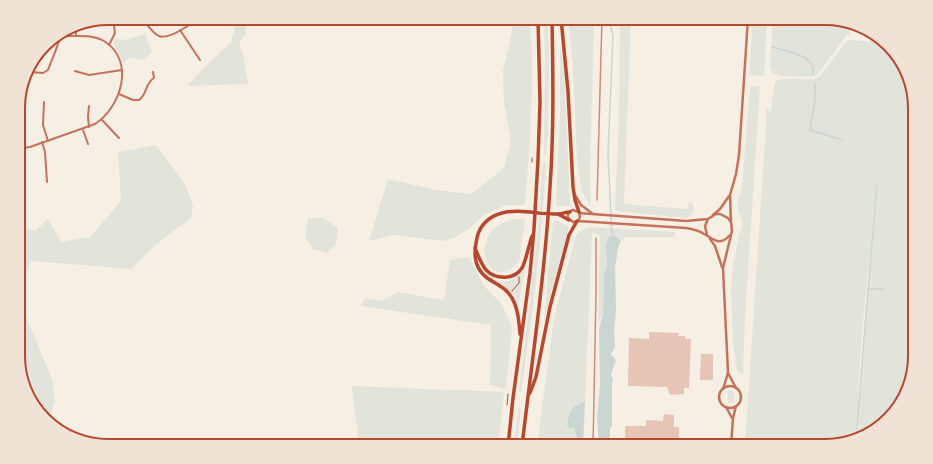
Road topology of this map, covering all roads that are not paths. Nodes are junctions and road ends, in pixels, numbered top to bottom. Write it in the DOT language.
graph roads {
  1 [pos="114,25"];
  2 [pos="148,25"];
  3 [pos="188,25"];
  4 [pos="538,25"];
  5 [pos="552,25"];
  6 [pos="562,25"];
  7 [pos="748,25"];
  8 [pos="180,30"];
  9 [pos="76,31"];
  10 [pos="67,36"];
  11 [pos="76,36"];
  12 [pos="59,41"];
  13 [pos="108,45"];
  14 [pos="200,60"];
  15 [pos="122,70"];
  16 [pos="75,71"];
  17 [pos="33,72"];
  18 [pos="153,72"];
  19 [pos="119,94"];
  20 [pos="44,102"];
  21 [pos="89,106"];
  22 [pos="101,120"];
  23 [pos="89,127"];
  24 [pos="83,129"];
  25 [pos="119,138"];
  26 [pos="48,141"];
  27 [pos="42,142"];
  28 [pos="88,144"];
  29 [pos="25,148"];
  30 [pos="47,182"];
  31 [pos="573,187"];
  32 [pos="730,195"];
  33 [pos="570,212"];
  34 [pos="579,213"];
  35 [pos="557,214"];
  36 [pos="595,215"];
  37 [pos="712,216"];
  38 [pos="708,218"];
  39 [pos="569,220"];
  40 [pos="577,221"];
  41 [pos="731,222"];
  42 [pos="534,229"];
  43 [pos="707,235"];
  44 [pos="730,235"];
  45 [pos="710,238"];
  46 [pos="475,247"];
  47 [pos="722,268"];
  48 [pos="520,343"];
  49 [pos="728,373"];
  50 [pos="736,388"];
  51 [pos="723,389"];
  52 [pos="527,400"];
  53 [pos="726,406"];
  54 [pos="736,406"];
  55 [pos="732,418"];
  56 [pos="509,439"];
  57 [pos="523,439"];
  58 [pos="731,439"];
  1 -- 13 [label="street"];
  2 -- 8 [label="street"];
  3 -- 8 [label="street"];
  4 -- 42 [label="highway"];
  5 -- 52 [label="highway"];
  6 -- 31 [label="highway"];
  7 -- 32 [label="street"];
  8 -- 14 [label="street"];
  9 -- 11 [label="street"];
  10 -- 11 [label="street"];
  11 -- 13 [label="street"];
  12 -- 17 [label="street"];
  13 -- 15 [label="street"];
  15 -- 16 [label="street"];
  15 -- 19 [label="street"];
  18 -- 19 [label="street"];
  19 -- 22 [label="street"];
  20 -- 26 [label="street"];
  21 -- 23 [label="street"];
  22 -- 23 [label="street"];
  22 -- 25 [label="street"];
  23 -- 24 [label="street"];
  24 -- 26 [label="street"];
  24 -- 28 [label="street"];
  26 -- 27 [label="street"];
  27 -- 29 [label="street"];
  27 -- 30 [label="street"];
  31 -- 34 [label="highway"];
  31 -- 36 [label="street"];
  32 -- 37 [label="street"];
  32 -- 41 [label="street"];
  33 -- 34 [label="street"];
  33 -- 35 [label="highway"];
  33 -- 39 [label="street"];
  34 -- 36 [label="street"];
  34 -- 40 [label="street"];
  35 -- 39 [label="highway"];
  35 -- 46 [label="highway"];
  36 -- 38 [label="street"];
  37 -- 38 [label="street"];
  37 -- 41 [label="street"];
  38 -- 43 [label="street"];
  39 -- 40 [label="street"];
  40 -- 43 [label="street"];
  40 -- 52 [label="highway"];
  41 -- 44 [label="street"];
  42 -- 46 [label="highway"];
  42 -- 48 [label="highway"];
  43 -- 45 [label="street"];
  44 -- 45 [label="street"];
  44 -- 47 [label="street"];
  45 -- 47 [label="street"];
  46 -- 48 [label="highway"];
  47 -- 49 [label="street"];
  48 -- 56 [label="highway"];
  49 -- 50 [label="street"];
  49 -- 51 [label="street"];
  50 -- 51 [label="street"];
  50 -- 54 [label="street"];
  51 -- 53 [label="street"];
  52 -- 57 [label="highway"];
  53 -- 54 [label="street"];
  53 -- 55 [label="street"];
  54 -- 55 [label="street"];
  55 -- 58 [label="street"];
}
